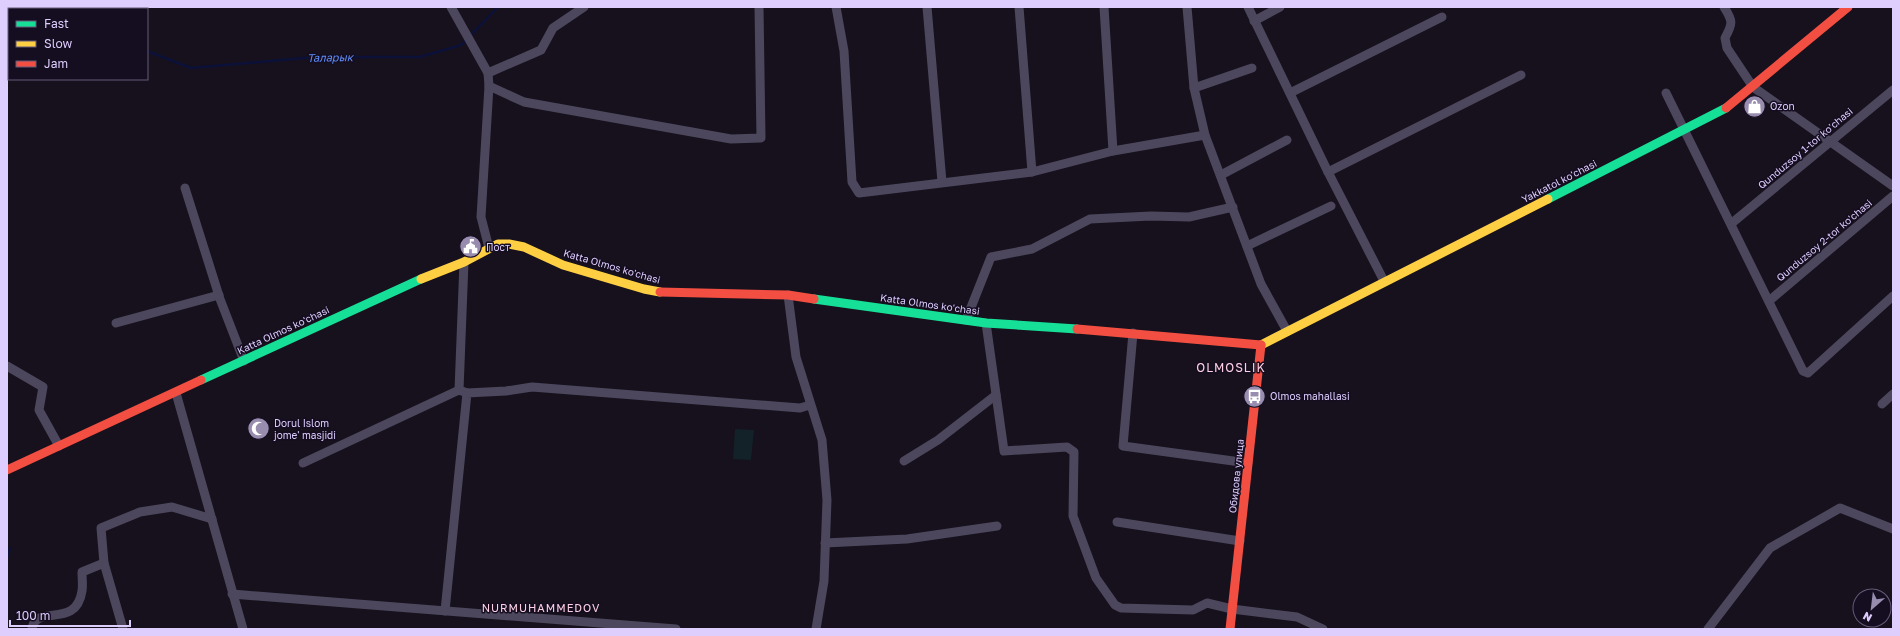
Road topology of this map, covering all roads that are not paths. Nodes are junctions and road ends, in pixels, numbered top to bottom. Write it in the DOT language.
graph roads {
  1 [pos="451,7"];
  2 [pos="584,7"];
  3 [pos="759,7"];
  4 [pos="836,7"];
  5 [pos="927,7"];
  6 [pos="1019,7"];
  7 [pos="1104,7"];
  8 [pos="1187,7"];
  9 [pos="1248,7"];
  10 [pos="1280,7"];
  11 [pos="1724,7"];
  12 [pos="1848,7"];
  13 [pos="1442,17"];
  14 [pos="1254,21"];
  15 [pos="1252,68"];
  16 [pos="488,74"];
  17 [pos="1521,75"];
  18 [pos="489,86"];
  19 [pos="1753,87"];
  20 [pos="1194,88"];
  21 [pos="1893,90"];
  22 [pos="1290,93"];
  23 [pos="1666,93"];
  24 [pos="1684,130"];
  25 [pos="1205,134"];
  26 [pos="1287,140"];
  27 [pos="1830,141"];
  28 [pos="1113,151"];
  29 [pos="1032,172"];
  30 [pos="1328,172"];
  31 [pos="1221,175"];
  32 [pos="942,182"];
  33 [pos="1893,186"];
  34 [pos="185,188"];
  35 [pos="1893,196"];
  36 [pos="1331,206"];
  37 [pos="1233,207"];
  38 [pos="1732,223"];
  39 [pos="1247,246"];
  40 [pos="489,248"];
  41 [pos="464,262"];
  42 [pos="1384,281"];
  43 [pos="219,295"];
  44 [pos="788,295"];
  45 [pos="1893,296"];
  46 [pos="1769,301"];
  47 [pos="966,320"];
  48 [pos="116,323"];
  49 [pos="986,323"];
  50 [pos="1287,331"];
  51 [pos="1134,333"];
  52 [pos="1261,345"];
  53 [pos="244,361"];
  54 [pos="7,366"];
  55 [pos="463,391"];
  56 [pos="176,393"];
  57 [pos="1893,394"];
  58 [pos="996,395"];
  59 [pos="1882,404"];
  60 [pos="810,405"];
  61 [pos="59,446"];
  62 [pos="904,462"];
  63 [pos="303,463"];
  64 [pos="1248,463"];
  65 [pos="7,470"];
  66 [pos="212,519"];
  67 [pos="1117,522"];
  68 [pos="997,526"];
  69 [pos="1893,529"];
  70 [pos="1240,541"];
  71 [pos="825,543"];
  72 [pos="104,563"];
  73 [pos="232,594"];
  74 [pos="1232,609"];
  75 [pos="445,611"];
  76 [pos="32,629"];
  77 [pos="123,629"];
  78 [pos="243,629"];
  79 [pos="676,629"];
  80 [pos="816,629"];
  81 [pos="1230,629"];
  82 [pos="1323,629"];
  83 [pos="1708,629"];
  1 -- 16 [label="street"];
  2 -- 16 [label="street"];
  3 -- 18 [label="street"];
  4 -- 32 [label="street"];
  5 -- 32 [label="street"];
  6 -- 29 [label="street"];
  7 -- 28 [label="street"];
  8 -- 20 [label="street"];
  9 -- 14 [label="street"];
  10 -- 14 [label="street"];
  11 -- 19 [label="street"];
  12 -- 19 [label="street, Yakkatol ko'chasi"];
  13 -- 22 [label="street"];
  14 -- 22 [label="street"];
  15 -- 20 [label="street"];
  16 -- 18 [label="street"];
  17 -- 30 [label="street"];
  18 -- 40 [label="street"];
  19 -- 24 [label="street, Yakkatol ko'chasi"];
  19 -- 27 [label="street"];
  20 -- 25 [label="street"];
  21 -- 27 [label="street, Qunduzsoy 1-tor ko'chasi"];
  22 -- 30 [label="street"];
  23 -- 24 [label="street"];
  24 -- 38 [label="street"];
  24 -- 42 [label="street, Yakkatol ko'chasi"];
  25 -- 28 [label="street"];
  25 -- 31 [label="street"];
  26 -- 31 [label="street"];
  27 -- 33 [label="street"];
  27 -- 38 [label="street, Qunduzsoy 1-tor ko'chasi"];
  28 -- 29 [label="street"];
  29 -- 32 [label="street"];
  30 -- 42 [label="street"];
  31 -- 37 [label="street"];
  34 -- 43 [label="street"];
  35 -- 46 [label="street, Qunduzsoy 2-tor ko'chasi"];
  36 -- 39 [label="street"];
  37 -- 39 [label="street"];
  37 -- 47 [label="street"];
  38 -- 46 [label="street"];
  39 -- 50 [label="street"];
  40 -- 41 [label="street, Katta Olmos ko'chasi"];
  40 -- 44 [label="street, Katta Olmos ko'chasi"];
  41 -- 53 [label="street, Katta Olmos ko'chasi"];
  41 -- 55 [label="street"];
  42 -- 50 [label="street, Yakkatol ko'chasi"];
  43 -- 48 [label="street"];
  43 -- 53 [label="street"];
  44 -- 47 [label="street, Katta Olmos ko'chasi"];
  44 -- 60 [label="street"];
  45 -- 46 [label="street"];
  47 -- 49 [label="street, Katta Olmos ko'chasi"];
  49 -- 51 [label="street, Katta Olmos ko'chasi"];
  49 -- 58 [label="street"];
  50 -- 52 [label="street, Yakkatol ko'chasi"];
  51 -- 52 [label="street, Katta Olmos ko'chasi"];
  51 -- 64 [label="street"];
  52 -- 64 [label="street, Обидова улица"];
  53 -- 56 [label="street, Katta Olmos ko'chasi"];
  54 -- 61 [label="street"];
  55 -- 60 [label="street"];
  55 -- 63 [label="street"];
  55 -- 75 [label="street"];
  56 -- 61 [label="street, Katta Olmos ko'chasi"];
  56 -- 66 [label="street"];
  57 -- 59 [label="street"];
  58 -- 62 [label="street"];
  58 -- 74 [label="street"];
  60 -- 71 [label="street"];
  61 -- 65 [label="street, Katta Olmos ko'chasi"];
  64 -- 70 [label="street, Обидова улица"];
  66 -- 72 [label="street"];
  66 -- 73 [label="street"];
  67 -- 70 [label="street"];
  68 -- 71 [label="street"];
  69 -- 83 [label="street"];
  70 -- 74 [label="street, Обидова улица"];
  71 -- 80 [label="street"];
  72 -- 76 [label="street"];
  72 -- 77 [label="street"];
  73 -- 75 [label="street"];
  73 -- 78 [label="street"];
  74 -- 81 [label="street, Обидова улица"];
  74 -- 82 [label="street"];
  75 -- 79 [label="street"];
}
